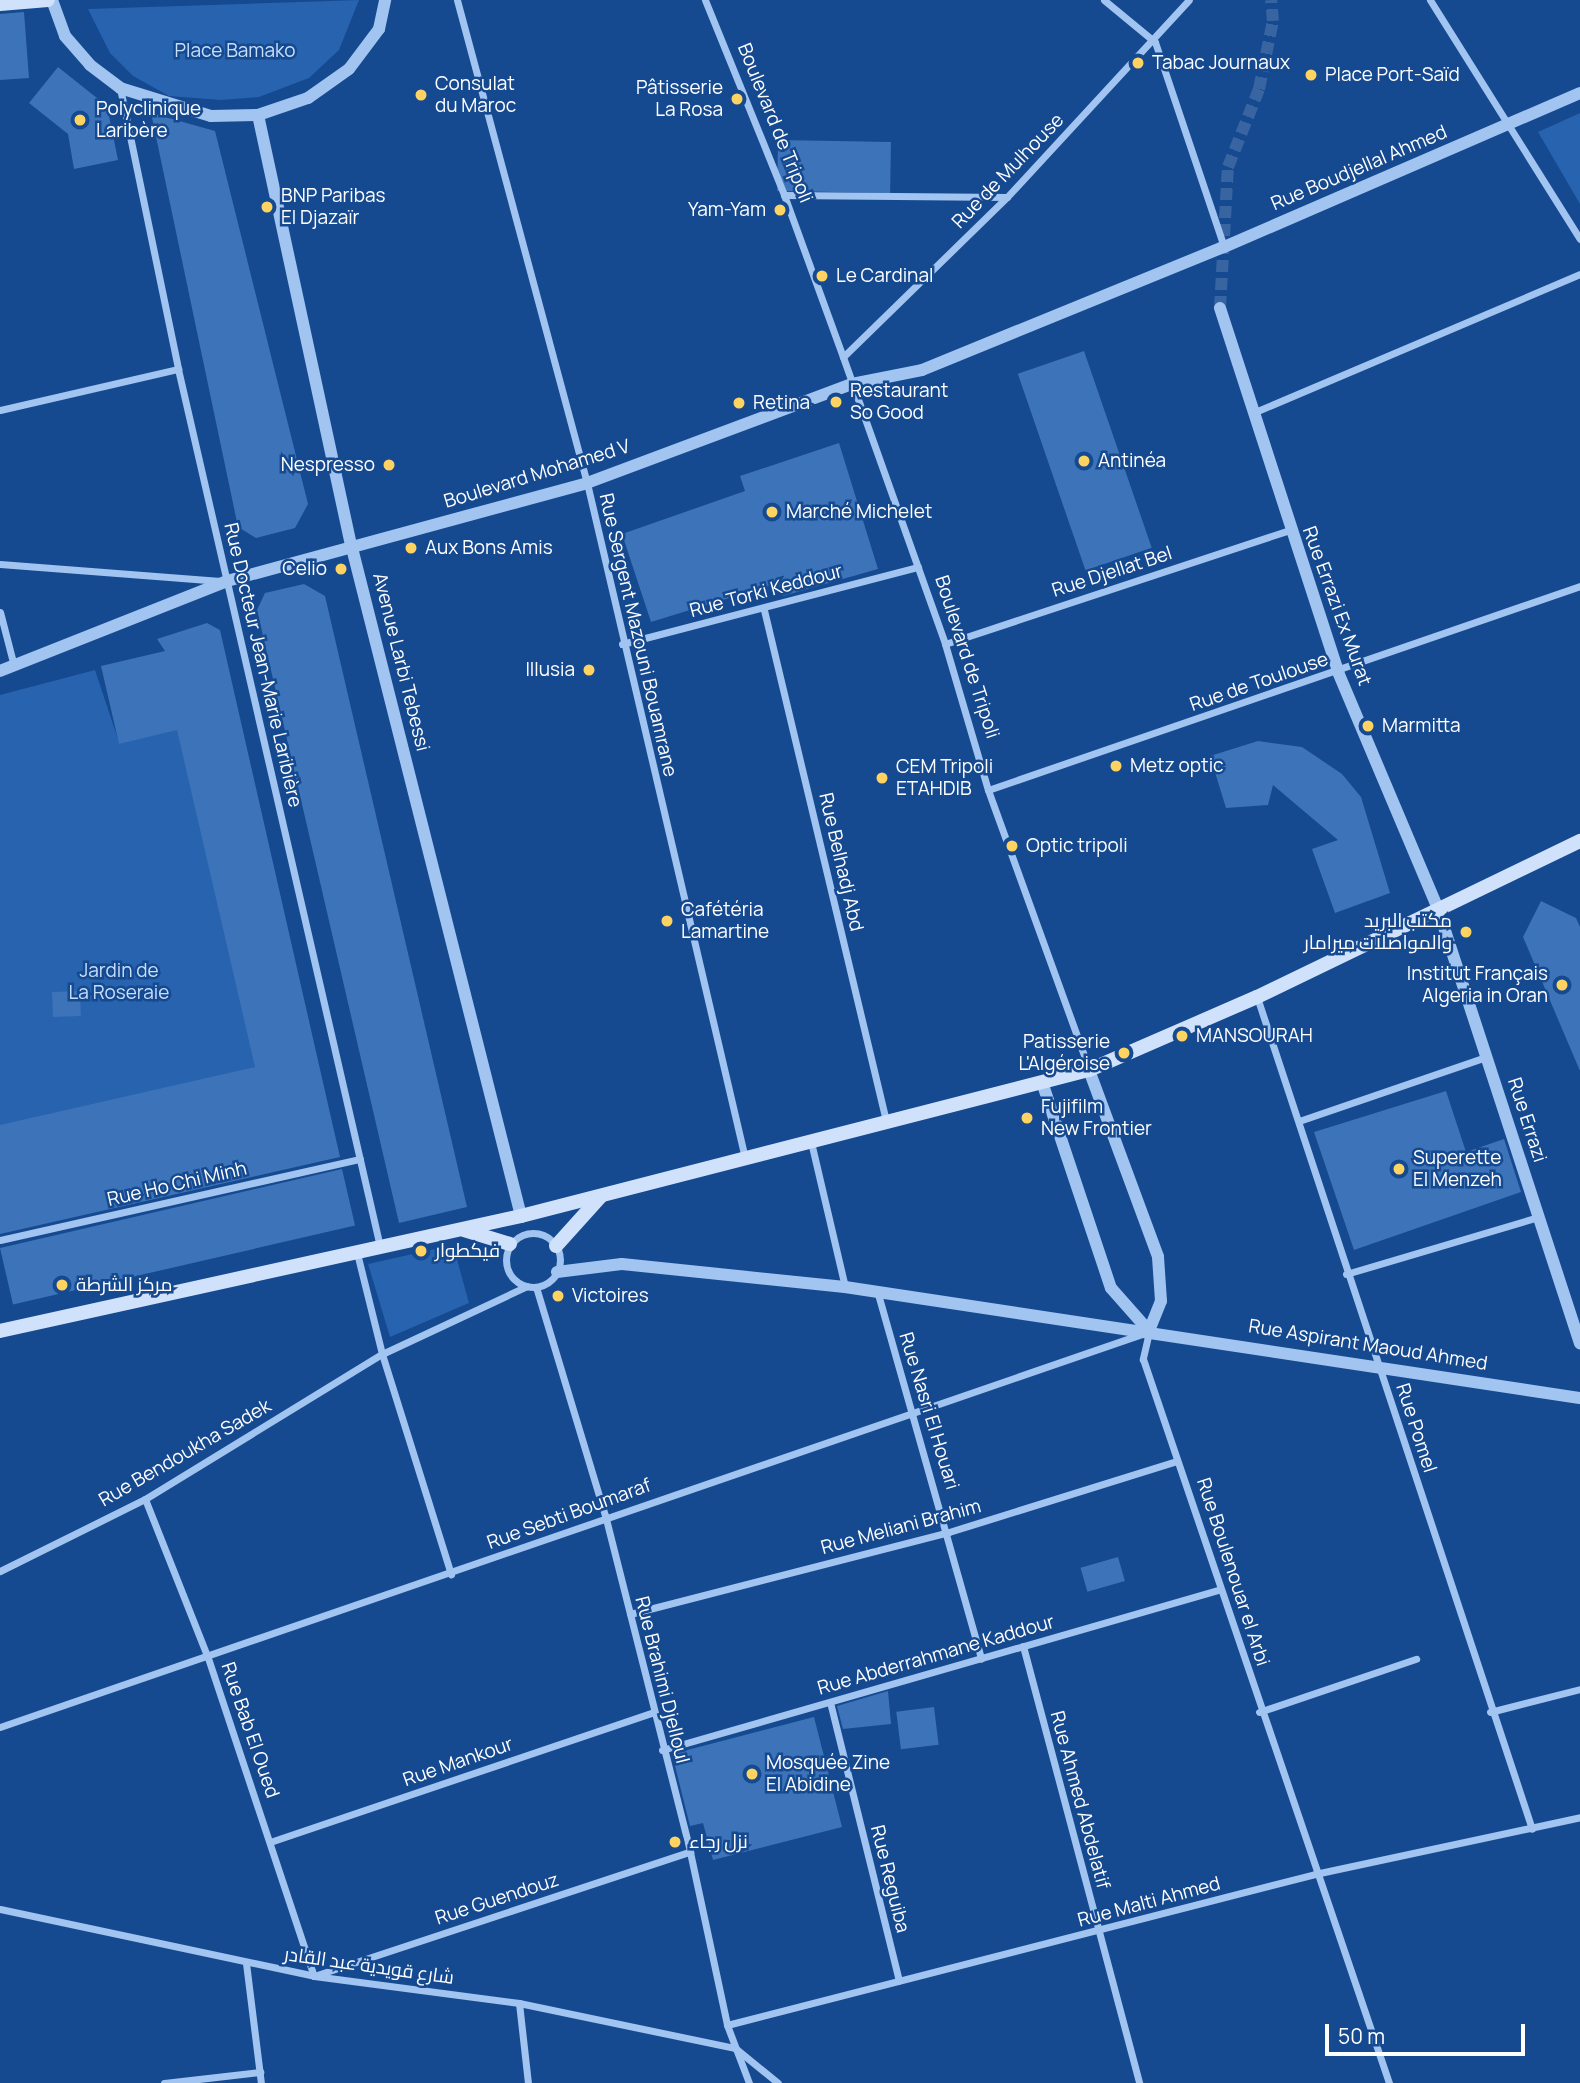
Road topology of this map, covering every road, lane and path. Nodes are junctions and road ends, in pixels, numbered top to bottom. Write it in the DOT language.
graph roads {
  1 [pos="50,0"];
  2 [pos="385,0"];
  3 [pos="457,0"];
  4 [pos="705,0"];
  5 [pos="1104,0"];
  6 [pos="1189,0"];
  7 [pos="1430,0"];
  8 [pos="0,4"];
  9 [pos="1155,42"];
  10 [pos="120,88"];
  11 [pos="1580,93"];
  12 [pos="258,115"];
  13 [pos="1510,124"];
  14 [pos="784,195"];
  15 [pos="1007,197"];
  16 [pos="1580,239"];
  17 [pos="1224,247"];
  18 [pos="1580,274"];
  19 [pos="1220,308"];
  20 [pos="843,357"];
  21 [pos="178,369"];
  22 [pos="852,384"];
  23 [pos="0,410"];
  24 [pos="1255,412"];
  25 [pos="587,483"];
  26 [pos="1289,530"];
  27 [pos="352,548"];
  28 [pos="0,564"];
  29 [pos="918,567"];
  30 [pos="227,581"];
  31 [pos="1580,586"];
  32 [pos="764,610"];
  33 [pos="0,612"];
  34 [pos="622,644"];
  35 [pos="945,644"];
  36 [pos="14,666"];
  37 [pos="0,671"];
  38 [pos="1338,672"];
  39 [pos="988,790"];
  40 [pos="1580,841"];
  41 [pos="1438,909"];
  42 [pos="1257,997"];
  43 [pos="1486,1057"];
  44 [pos="1089,1070"];
  45 [pos="1042,1082"];
  46 [pos="1298,1121"];
  47 [pos="886,1122"];
  48 [pos="811,1142"];
  49 [pos="360,1158"];
  50 [pos="745,1159"];
  51 [pos="601,1196"];
  52 [pos="521,1216"];
  53 [pos="1539,1217"];
  54 [pos="463,1230"];
  55 [pos="0,1240"];
  56 [pos="510,1244"];
  57 [pos="556,1247"];
  58 [pos="380,1248"];
  59 [pos="357,1253"];
  60 [pos="557,1272"];
  61 [pos="1346,1274"];
  62 [pos="527,1286"];
  63 [pos="536,1287"];
  64 [pos="845,1287"];
  65 [pos="878,1294"];
  66 [pos="0,1331"];
  67 [pos="1149,1331"];
  68 [pos="1580,1343"];
  69 [pos="382,1354"];
  70 [pos="1379,1366"];
  71 [pos="1580,1398"];
  72 [pos="912,1413"];
  73 [pos="1177,1461"];
  74 [pos="145,1499"];
  75 [pos="605,1515"];
  76 [pos="949,1532"];
  77 [pos="0,1571"];
  78 [pos="452,1574"];
  79 [pos="1218,1590"];
  80 [pos="630,1614"];
  81 [pos="1023,1647"];
  82 [pos="208,1658"];
  83 [pos="981,1659"];
  84 [pos="1416,1659"];
  85 [pos="1580,1689"];
  86 [pos="830,1702"];
  87 [pos="654,1712"];
  88 [pos="1259,1712"];
  89 [pos="1490,1712"];
  90 [pos="0,1727"];
  91 [pos="662,1750"];
  92 [pos="1580,1817"];
  93 [pos="1532,1829"];
  94 [pos="273,1841"];
  95 [pos="690,1852"];
  96 [pos="1315,1874"];
  97 [pos="0,1909"];
  98 [pos="1099,1932"];
  99 [pos="246,1963"];
  100 [pos="314,1976"];
  101 [pos="899,1981"];
  102 [pos="519,2003"];
  103 [pos="727,2025"];
  104 [pos="735,2048"];
  105 [pos="260,2072"];
  106 [pos="164,2083"];
  107 [pos="261,2083"];
  108 [pos="528,2083"];
  109 [pos="749,2083"];
  110 [pos="778,2083"];
  111 [pos="1139,2083"];
  112 [pos="1389,2083"];
  1 -- 8 [label="main road"];
  1 -- 10 [label="street"];
  2 -- 12 [label="street"];
  3 -- 25 [label="street, Rue Sergent Mazouni Bouamrane"];
  4 -- 14 [label="street, Boulevard de Tripoli"];
  5 -- 9 [label="street"];
  6 -- 9 [label="street, Rue de Mulhouse"];
  7 -- 13 [label="street"];
  9 -- 15 [label="street, Rue de Mulhouse"];
  9 -- 17 [label="street"];
  10 -- 12 [label="street"];
  10 -- 21 [label="street, Rue Docteur Jean-Marie Laribière"];
  11 -- 13 [label="street, Rue Boudjellal Ahmed"];
  12 -- 27 [label="street, Avenue Larbi Tebessi"];
  13 -- 16 [label="street"];
  13 -- 17 [label="street, Rue Boudjellal Ahmed"];
  14 -- 15 [label="street"];
  14 -- 20 [label="street, Boulevard de Tripoli"];
  15 -- 20 [label="street, Rue de Mulhouse"];
  17 -- 22 [label="street, Rue Boudjellal Ahmed"];
  18 -- 24 [label="street"];
  19 -- 24 [label="street, Rue Errazi Ex Murat"];
  20 -- 22 [label="street, Boulevard de Tripoli"];
  21 -- 23 [label="street"];
  21 -- 30 [label="street, Rue Docteur Jean-Marie Laribière"];
  22 -- 25 [label="street, Boulevard Mohamed V"];
  22 -- 29 [label="street, Boulevard de Tripoli"];
  24 -- 26 [label="street, Rue Errazi Ex Murat"];
  25 -- 27 [label="street, Boulevard Mohamed V"];
  25 -- 34 [label="street, Rue Sergent Mazouni Bouamrane"];
  26 -- 35 [label="street, Rue Djellat Bel"];
  26 -- 38 [label="street, Rue Errazi Ex Murat"];
  27 -- 30 [label="street, Boulevard Mohamed V"];
  27 -- 52 [label="street, Avenue Larbi Tebessi"];
  28 -- 30 [label="street"];
  29 -- 32 [label="street, Rue Torki Keddour"];
  29 -- 35 [label="street, Boulevard de Tripoli"];
  30 -- 36 [label="street, Boulevard Mohamed V"];
  30 -- 49 [label="street, Rue Docteur Jean-Marie Laribière"];
  31 -- 38 [label="street, Rue de Toulouse"];
  32 -- 34 [label="street, Rue Torki Keddour"];
  32 -- 47 [label="street, Rue Belhadj Abd"];
  33 -- 36 [label="street"];
  34 -- 50 [label="street, Rue Sergent Mazouni Bouamrane"];
  35 -- 39 [label="street, Boulevard de Tripoli"];
  36 -- 37 [label="street, Boulevard Mohamed V"];
  38 -- 39 [label="street, Rue de Toulouse"];
  38 -- 41 [label="street, Rue Errazi Ex Murat"];
  39 -- 44 [label="street, Boulevard de Tripoli"];
  40 -- 41 [label="main road"];
  41 -- 42 [label="main road"];
  41 -- 43 [label="street, Rue Errazi"];
  42 -- 44 [label="main road"];
  42 -- 46 [label="street, Rue Pomel"];
  43 -- 46 [label="street"];
  43 -- 53 [label="street, Rue Errazi"];
  44 -- 45 [label="main road"];
  44 -- 67 [label="street, Boulevard de Tripoli"];
  45 -- 47 [label="main road"];
  45 -- 67 [label="street"];
  46 -- 61 [label="street, Rue Pomel"];
  47 -- 48 [label="main road"];
  48 -- 50 [label="main road"];
  48 -- 64 [label="street"];
  49 -- 55 [label="street, Rue Ho Chi Minh"];
  49 -- 58 [label="street, Rue Docteur Jean-Marie Laribière"];
  50 -- 51 [label="main road"];
  51 -- 52 [label="main road"];
  51 -- 57 [label="main road"];
  52 -- 54 [label="main road"];
  53 -- 61 [label="street"];
  53 -- 68 [label="street, Rue Errazi"];
  54 -- 56 [label="main road"];
  54 -- 58 [label="main road"];
  56 -- 57 [label="street"];
  56 -- 62 [label="street"];
  57 -- 60 [label="street"];
  58 -- 59 [label="main road"];
  59 -- 66 [label="main road"];
  59 -- 69 [label="street"];
  60 -- 63 [label="street"];
  60 -- 64 [label="street, Rue Aspirant Maoud Ahmed"];
  61 -- 70 [label="street, Rue Pomel"];
  62 -- 63 [label="street"];
  62 -- 69 [label="street, Rue Bendoukha Sadek"];
  63 -- 75 [label="street, Rue Brahimi Djelloul"];
  64 -- 65 [label="street, Rue Aspirant Maoud Ahmed"];
  65 -- 67 [label="street, Rue Aspirant Maoud Ahmed"];
  65 -- 72 [label="street, Rue Nasri El Houari"];
  67 -- 70 [label="street, Rue Aspirant Maoud Ahmed"];
  67 -- 72 [label="street, Rue Sebti Boumaraf"];
  67 -- 73 [label="street, Rue Boulenouar el Arbi"];
  69 -- 74 [label="street, Rue Bendoukha Sadek"];
  69 -- 78 [label="street"];
  70 -- 71 [label="street, Rue Aspirant Maoud Ahmed"];
  70 -- 89 [label="street, Rue Pomel"];
  72 -- 75 [label="street, Rue Sebti Boumaraf"];
  72 -- 76 [label="street, Rue Nasri El Houari"];
  73 -- 76 [label="street, Rue Meliani Brahim"];
  73 -- 79 [label="street, Rue Boulenouar el Arbi"];
  74 -- 77 [label="street, Rue Bendoukha Sadek"];
  74 -- 82 [label="street, Rue Bab El Oued"];
  75 -- 78 [label="street, Rue Sebti Boumaraf"];
  75 -- 80 [label="street, Rue Brahimi Djelloul"];
  76 -- 80 [label="street, Rue Meliani Brahim"];
  76 -- 83 [label="street, Rue Nasri El Houari"];
  78 -- 82 [label="street, Rue Sebti Boumaraf"];
  79 -- 81 [label="street, Rue Abderrahmane Kaddour"];
  79 -- 88 [label="street, Rue Boulenouar el Arbi"];
  80 -- 87 [label="street, Rue Brahimi Djelloul"];
  81 -- 83 [label="street, Rue Abderrahmane Kaddour"];
  81 -- 98 [label="street, Rue Ahmed Abdelatif"];
  82 -- 90 [label="street, Rue Sebti Boumaraf"];
  82 -- 94 [label="street, Rue Bab El Oued"];
  83 -- 86 [label="street, Rue Abderrahmane Kaddour"];
  84 -- 88 [label="street"];
  85 -- 89 [label="street"];
  86 -- 91 [label="street, Rue Abderrahmane Kaddour"];
  86 -- 101 [label="street, Rue Reguiba"];
  87 -- 91 [label="street, Rue Brahimi Djelloul"];
  87 -- 94 [label="street, Rue Mankour"];
  88 -- 96 [label="street, Rue Boulenouar el Arbi"];
  89 -- 93 [label="street, Rue Pomel"];
  91 -- 95 [label="street, Rue Brahimi Djelloul"];
  92 -- 93 [label="street, Rue Malti Ahmed"];
  93 -- 96 [label="street, Rue Malti Ahmed"];
  94 -- 100 [label="street, Rue Bab El Oued"];
  95 -- 100 [label="street, Rue Guendouz"];
  95 -- 103 [label="street, Rue Brahimi Djelloul"];
  96 -- 98 [label="street, Rue Malti Ahmed"];
  96 -- 112 [label="street, Rue Boulenouar el Arbi"];
  97 -- 99 [label="street, شارع قويدية عبد القادر"];
  98 -- 101 [label="street, Rue Malti Ahmed"];
  98 -- 111 [label="street, Rue Ahmed Abdelatif"];
  99 -- 100 [label="street, شارع قويدية عبد القادر"];
  99 -- 105 [label="street"];
  100 -- 102 [label="street, شارع قويدية عبد القادر"];
  101 -- 103 [label="street, Rue Malti Ahmed"];
  102 -- 104 [label="street, شارع قويدية عبد القادر"];
  102 -- 108 [label="street"];
  103 -- 104 [label="street, Rue Brahimi Djelloul"];
  104 -- 109 [label="street, Rue Brahimi Djelloul"];
  104 -- 110 [label="street"];
  105 -- 106 [label="street"];
  105 -- 107 [label="street"];
}
